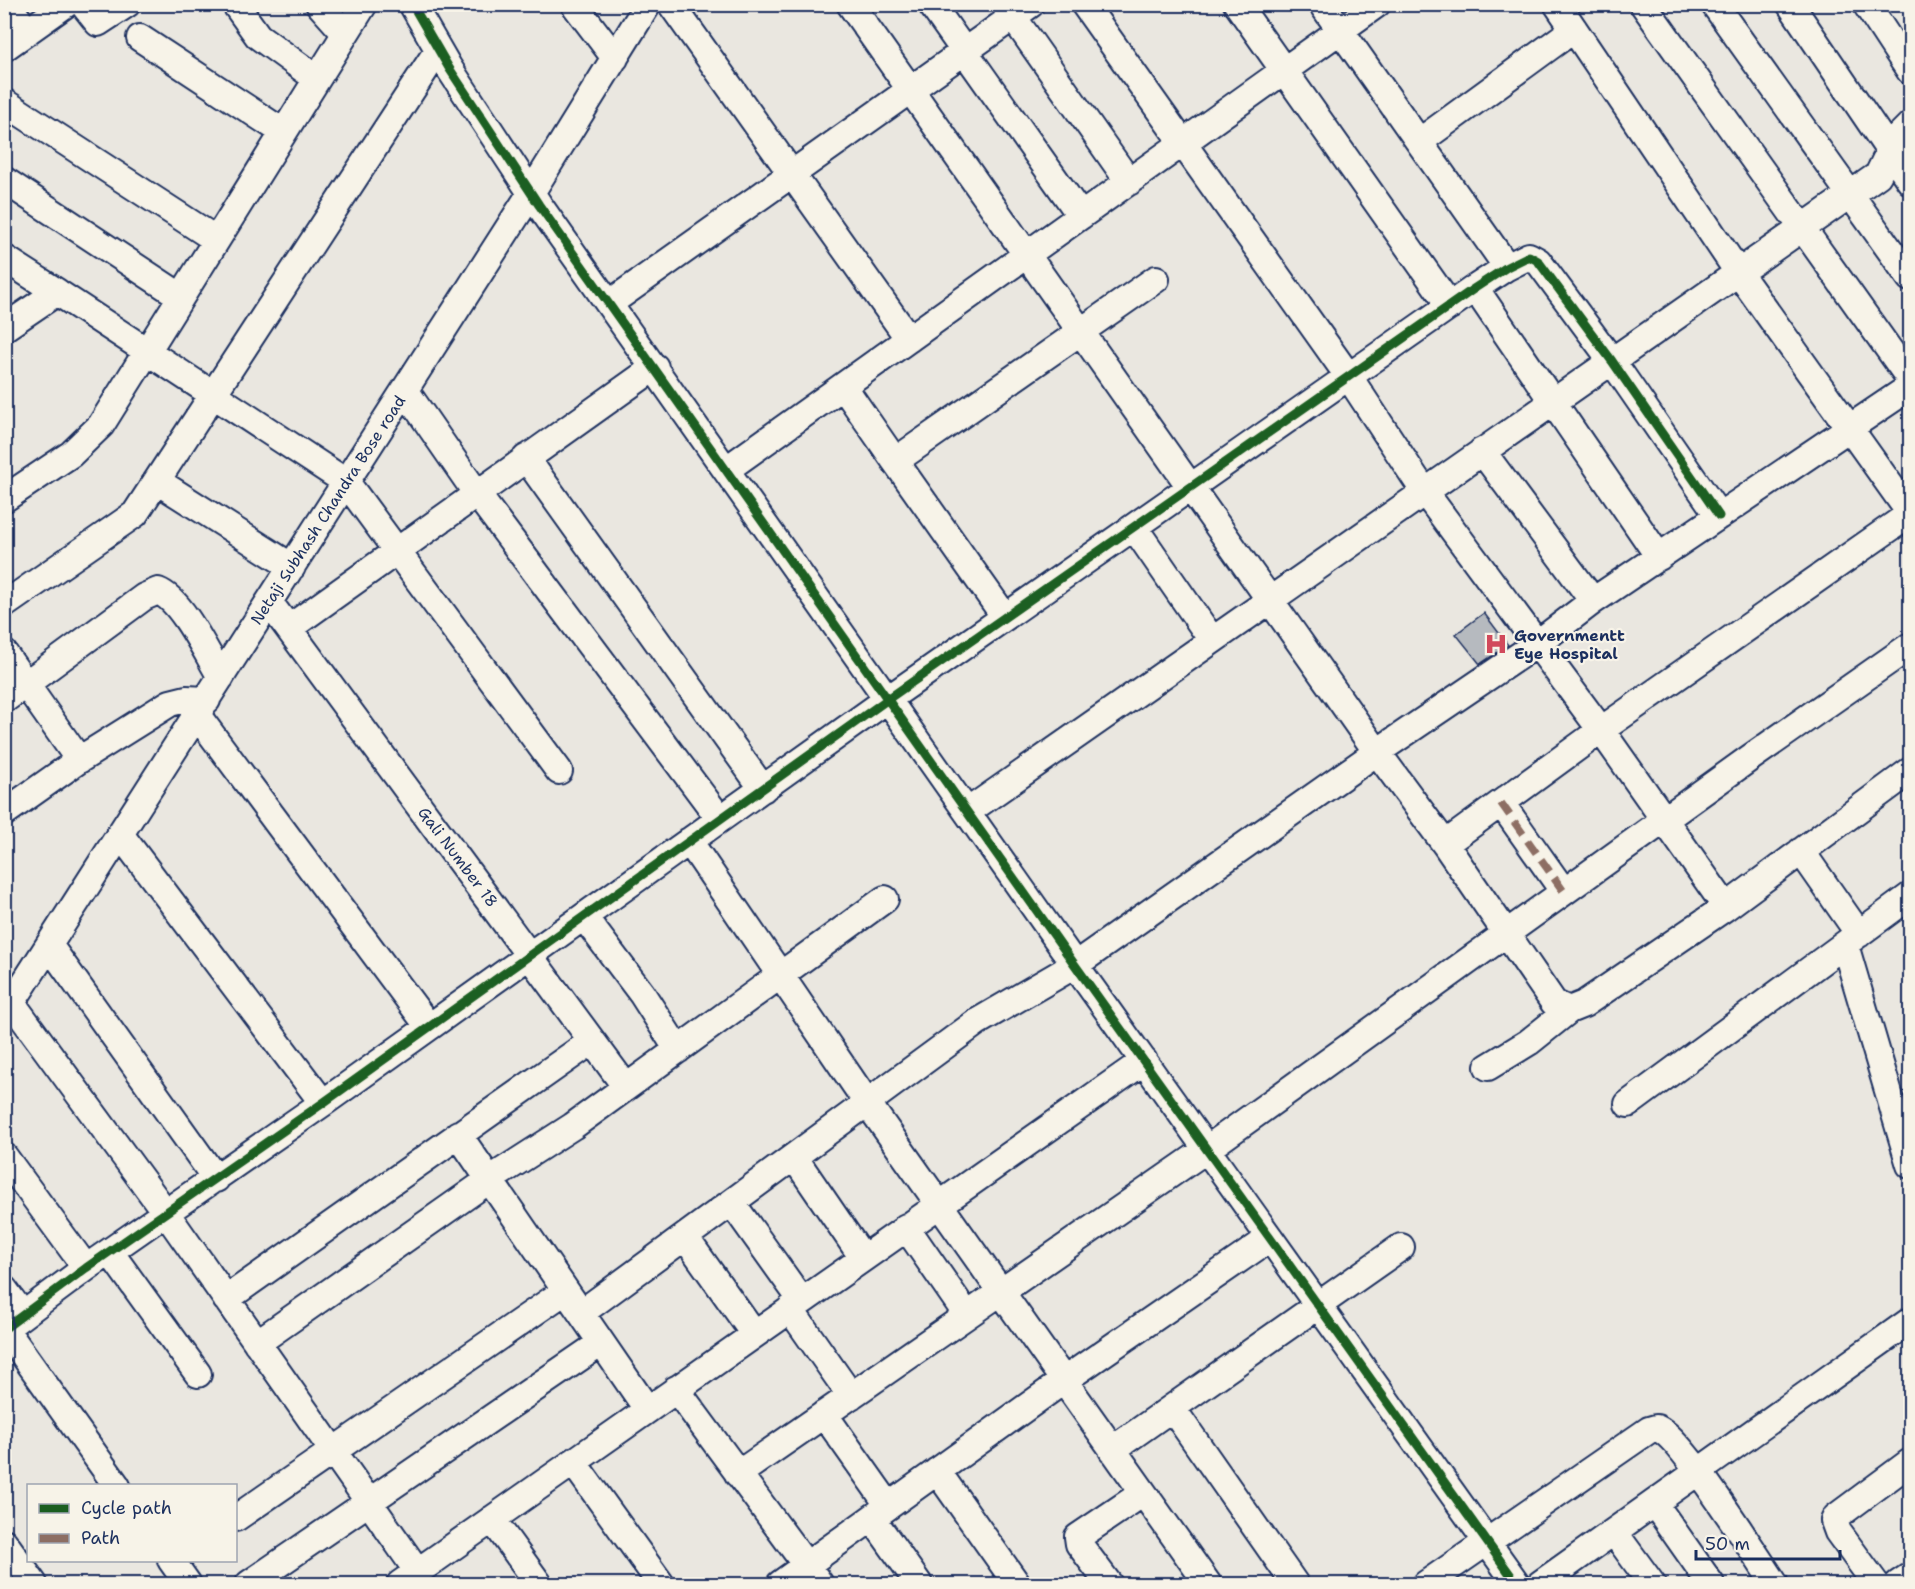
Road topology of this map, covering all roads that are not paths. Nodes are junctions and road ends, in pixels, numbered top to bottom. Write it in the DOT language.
graph roads {
  1 [pos="8,4"];
  2 [pos="66,4"];
  3 [pos="83,4"];
  4 [pos="127,4"];
  5 [pos="235,4"];
  6 [pos="320,4"];
  7 [pos="364,4"];
  8 [pos="412,4"];
  9 [pos="574,4"];
  10 [pos="648,4"];
  11 [pos="671,4"];
  12 [pos="850,4"];
  13 [pos="931,4"];
  14 [pos="1084,4"];
  15 [pos="1238,4"];
  16 [pos="1322,4"];
  17 [pos="1377,4"];
  18 [pos="1557,4"];
  19 [pos="1643,4"];
  20 [pos="1714,4"];
  21 [pos="1790,4"];
  22 [pos="1866,4"];
  23 [pos="1016,9"];
  24 [pos="1575,30"];
  25 [pos="1341,31"];
  26 [pos="27,32"];
  27 [pos="345,33"];
  28 [pos="140,38"];
  29 [pos="4,48"];
  30 [pos="438,50"];
  31 [pos="964,52"];
  32 [pos="615,58"];
  33 [pos="1911,70"];
  34 [pos="1284,71"];
  35 [pos="317,79"];
  36 [pos="910,90"];
  37 [pos="4,102"];
  38 [pos="1911,125"];
  39 [pos="283,132"];
  40 [pos="1419,141"];
  41 [pos="1183,144"];
  42 [pos="1890,152"];
  43 [pos="791,175"];
  44 [pos="4,180"];
  45 [pos="1911,181"];
  46 [pos="1129,182"];
  47 [pos="531,193"];
  48 [pos="1850,193"];
  49 [pos="1081,216"];
  50 [pos="1802,227"];
  51 [pos="215,240"];
  52 [pos="1027,255"];
  53 [pos="4,258"];
  54 [pos="1506,267"];
  55 [pos="1738,273"];
  56 [pos="1911,278"];
  57 [pos="1156,279"];
  58 [pos="1476,288"];
  59 [pos="57,292"];
  60 [pos="180,296"];
  61 [pos="610,303"];
  62 [pos="1450,306"];
  63 [pos="4,328"];
  64 [pos="1082,333"];
  65 [pos="909,339"];
  66 [pos="146,350"];
  67 [pos="1612,360"];
  68 [pos="655,367"];
  69 [pos="1349,376"];
  70 [pos="1911,379"];
  71 [pos="843,386"];
  72 [pos="1911,387"];
  73 [pos="405,390"];
  74 [pos="214,395"];
  75 [pos="1551,403"];
  76 [pos="1849,428"];
  77 [pos="1482,451"];
  78 [pos="526,458"];
  79 [pos="895,461"];
  80 [pos="726,469"];
  81 [pos="157,481"];
  82 [pos="346,482"];
  83 [pos="1191,487"];
  84 [pos="1424,491"];
  85 [pos="477,494"];
  86 [pos="4,499"];
  87 [pos="1911,513"];
  88 [pos="1719,516"];
  89 [pos="1134,527"];
  90 [pos="398,550"];
  91 [pos="1659,557"];
  92 [pos="292,567"];
  93 [pos="1270,599"];
  94 [pos="1593,601"];
  95 [pos="269,602"];
  96 [pos="4,605"];
  97 [pos="1005,617"];
  98 [pos="289,628"];
  99 [pos="1212,640"];
  100 [pos="1538,643"];
  101 [pos="1911,646"];
  102 [pos="4,653"];
  103 [pos="221,677"];
  104 [pos="26,684"];
  105 [pos="888,699"];
  106 [pos="4,700"];
  107 [pos="202,707"];
  108 [pos="1601,730"];
  109 [pos="1377,752"];
  110 [pos="78,760"];
  111 [pos="559,771"];
  112 [pos="1911,771"];
  113 [pos="763,789"];
  114 [pos="1501,803"];
  115 [pos="967,812"];
  116 [pos="4,813"];
  117 [pos="720,819"];
  118 [pos="1665,819"];
  119 [pos="120,834"];
  120 [pos="689,842"];
  121 [pos="1445,844"];
  122 [pos="1801,851"];
  123 [pos="1564,892"];
  124 [pos="1911,896"];
  125 [pos="885,900"];
  126 [pos="1726,907"];
  127 [pos="584,917"];
  128 [pos="1505,934"];
  129 [pos="1852,939"];
  130 [pos="49,945"];
  131 [pos="531,955"];
  132 [pos="1075,965"];
  133 [pos="782,974"];
  134 [pos="8,1009"];
  135 [pos="1569,1010"];
  136 [pos="429,1027"];
  137 [pos="592,1041"];
  138 [pos="678,1050"];
  139 [pos="1144,1061"];
  140 [pos="1488,1067"];
  141 [pos="627,1087"];
  142 [pos="866,1101"];
  143 [pos="323,1103"];
  144 [pos="1629,1104"];
  145 [pos="458,1134"];
  146 [pos="1207,1149"];
  147 [pos="4,1156"];
  148 [pos="794,1157"];
  149 [pos="1911,1164"];
  150 [pos="216,1179"];
  151 [pos="489,1180"];
  152 [pos="732,1203"];
  153 [pos="940,1203"];
  154 [pos="166,1214"];
  155 [pos="906,1227"];
  156 [pos="685,1237"];
  157 [pos="1270,1238"];
  158 [pos="1401,1247"];
  159 [pos="110,1252"];
  160 [pos="863,1258"];
  161 [pos="86,1268"];
  162 [pos="4,1289"];
  163 [pos="565,1291"];
  164 [pos="1000,1292"];
  165 [pos="226,1299"];
  166 [pos="796,1305"];
  167 [pos="1318,1305"];
  168 [pos="580,1313"];
  169 [pos="967,1315"];
  170 [pos="1911,1321"];
  171 [pos="11,1324"];
  172 [pos="754,1335"];
  173 [pos="257,1343"];
  174 [pos="601,1343"];
  175 [pos="198,1374"];
  176 [pos="1063,1381"];
  177 [pos="676,1389"];
  178 [pos="851,1396"];
  179 [pos="1172,1408"];
  180 [pos="647,1409"];
  181 [pos="824,1414"];
  182 [pos="1112,1450"];
  183 [pos="334,1452"];
  184 [pos="573,1462"];
  185 [pos="1911,1462"];
  186 [pos="937,1471"];
  187 [pos="1698,1472"];
  188 [pos="738,1474"];
  189 [pos="116,1484"];
  190 [pos="1143,1493"];
  191 [pos="369,1502"];
  192 [pos="1654,1503"];
  193 [pos="881,1512"];
  194 [pos="237,1517"];
  195 [pos="492,1519"];
  196 [pos="1614,1532"];
  197 [pos="1486,1541"];
  198 [pos="4,1542"];
  199 [pos="172,1562"];
  200 [pos="814,1575"];
  201 [pos="1911,1576"];
  202 [pos="409,1578"];
  203 [pos="534,1583"];
  204 [pos="34,1584"];
  205 [pos="188,1584"];
  206 [pos="249,1584"];
  207 [pos="661,1584"];
  208 [pos="780,1584"];
  209 [pos="919,1584"];
  210 [pos="1017,1584"];
  211 [pos="1109,1584"];
  212 [pos="1208,1584"];
  213 [pos="1295,1584"];
  214 [pos="1426,1584"];
  215 [pos="1517,1584"];
  216 [pos="1540,1584"];
  217 [pos="1652,1584"];
  218 [pos="1712,1584"];
  219 [pos="1775,1584"];
  220 [pos="1876,1584"];
  221 [pos="1898,1584"];
  1 -- 26 [label="street"];
  2 -- 26 [label="street"];
  3 -- 4 [label="street"];
  5 -- 35 [label="street"];
  6 -- 27 [label="street"];
  7 -- 27 [label="street"];
  8 -- 30 [label="street"];
  9 -- 32 [label="street"];
  10 -- 32 [label="street, Netaji Subhash Chandra Bose road"];
  11 -- 43 [label="street"];
  12 -- 36 [label="street"];
  13 -- 31 [label="street"];
  14 -- 41 [label="street"];
  15 -- 34 [label="street"];
  16 -- 25 [label="street"];
  17 -- 25 [label="street"];
  18 -- 24 [label="street"];
  19 -- 50 [label="street"];
  20 -- 48 [label="street"];
  21 -- 42 [label="street"];
  22 -- 33 [label="street"];
  23 -- 31 [label="street"];
  23 -- 46 [label="street"];
  24 -- 40 [label="street"];
  24 -- 55 [label="street"];
  25 -- 34 [label="street"];
  25 -- 40 [label="street"];
  26 -- 29 [label="street"];
  27 -- 35 [label="street"];
  28 -- 39 [label="street"];
  30 -- 47 [label="street"];
  30 -- 74 [label="street"];
  31 -- 36 [label="street"];
  31 -- 49 [label="street"];
  32 -- 47 [label="street, Netaji Subhash Chandra Bose road"];
  34 -- 41 [label="street"];
  34 -- 62 [label="street"];
  35 -- 39 [label="street"];
  36 -- 43 [label="street"];
  36 -- 52 [label="street"];
  37 -- 51 [label="street"];
  38 -- 42 [label="street"];
  39 -- 51 [label="street"];
  40 -- 54 [label="street"];
  41 -- 46 [label="street"];
  41 -- 69 [label="street"];
  42 -- 45 [label="street"];
  42 -- 48 [label="street"];
  43 -- 61 [label="street"];
  43 -- 65 [label="street"];
  44 -- 60 [label="street"];
  46 -- 49 [label="street"];
  47 -- 61 [label="street"];
  47 -- 73 [label="street, Netaji Subhash Chandra Bose road"];
  48 -- 50 [label="street"];
  48 -- 56 [label="street"];
  49 -- 52 [label="street"];
  50 -- 55 [label="street"];
  50 -- 70 [label="street"];
  51 -- 60 [label="street"];
  52 -- 64 [label="street"];
  52 -- 65 [label="street"];
  53 -- 59 [label="street"];
  54 -- 58 [label="street"];
  54 -- 67 [label="street"];
  55 -- 67 [label="street"];
  55 -- 76 [label="street"];
  57 -- 64 [label="street"];
  58 -- 62 [label="street"];
  58 -- 75 [label="street"];
  59 -- 63 [label="street"];
  59 -- 66 [label="street"];
  60 -- 66 [label="street"];
  61 -- 68 [label="street"];
  62 -- 69 [label="street"];
  64 -- 79 [label="street"];
  64 -- 83 [label="street"];
  65 -- 71 [label="street"];
  66 -- 74 [label="street"];
  66 -- 86 [label="street"];
  67 -- 75 [label="street"];
  67 -- 88 [label="street"];
  68 -- 78 [label="street"];
  68 -- 80 [label="street"];
  69 -- 83 [label="street"];
  69 -- 84 [label="street"];
  71 -- 79 [label="street"];
  71 -- 80 [label="street"];
  72 -- 76 [label="street"];
  73 -- 82 [label="street, Netaji Subhash Chandra Bose road"];
  73 -- 85 [label="street"];
  74 -- 81 [label="street"];
  74 -- 82 [label="street"];
  75 -- 77 [label="street"];
  75 -- 91 [label="street"];
  76 -- 87 [label="street"];
  76 -- 88 [label="street"];
  77 -- 84 [label="street"];
  77 -- 94 [label="street"];
  78 -- 85 [label="street"];
  78 -- 113 [label="street"];
  79 -- 97 [label="street"];
  80 -- 105 [label="street"];
  81 -- 92 [label="street"];
  81 -- 96 [label="street"];
  82 -- 90 [label="street"];
  82 -- 92 [label="street, Netaji Subhash Chandra Bose road"];
  83 -- 89 [label="street"];
  83 -- 93 [label="street"];
  84 -- 93 [label="street"];
  84 -- 100 [label="street"];
  85 -- 90 [label="street"];
  85 -- 117 [label="street"];
  87 -- 108 [label="street"];
  88 -- 91 [label="street"];
  89 -- 97 [label="street"];
  89 -- 99 [label="street"];
  90 -- 98 [label="street"];
  90 -- 111 [label="street"];
  91 -- 94 [label="street"];
  92 -- 95 [label="street, Netaji Subhash Chandra Bose road"];
  93 -- 99 [label="street"];
  93 -- 109 [label="street"];
  94 -- 100 [label="street"];
  95 -- 98 [label="street, Gali Number 18"];
  95 -- 103 [label="street, Netaji Subhash Chandra Bose road"];
  97 -- 105 [label="street"];
  98 -- 131 [label="street, Gali Number 18"];
  99 -- 115 [label="street"];
  100 -- 108 [label="street"];
  100 -- 109 [label="street"];
  101 -- 118 [label="street"];
  102 -- 104 [label="street"];
  103 -- 104 [label="street"];
  103 -- 107 [label="street, Netaji Subhash Chandra Bose road"];
  104 -- 106 [label="street"];
  104 -- 110 [label="street"];
  105 -- 113 [label="street"];
  105 -- 115 [label="street"];
  107 -- 110 [label="street"];
  107 -- 119 [label="street, Netaji Subhash Chandra Bose road"];
  107 -- 136 [label="street"];
  108 -- 114 [label="street"];
  108 -- 118 [label="street"];
  109 -- 121 [label="street"];
  109 -- 132 [label="street"];
  110 -- 116 [label="street"];
  112 -- 122 [label="street"];
  113 -- 117 [label="street"];
  114 -- 121 [label="street"];
  114 -- 123 [label="street"];
  115 -- 132 [label="street"];
  117 -- 120 [label="street"];
  118 -- 123 [label="street"];
  118 -- 126 [label="street"];
  119 -- 130 [label="street, Netaji Subhash Chandra Bose road"];
  119 -- 143 [label="street"];
  120 -- 127 [label="street"];
  120 -- 133 [label="street"];
  121 -- 128 [label="street"];
  122 -- 126 [label="street"];
  122 -- 129 [label="street"];
  123 -- 128 [label="street"];
  124 -- 129 [label="street"];
  125 -- 133 [label="street"];
  126 -- 135 [label="street"];
  127 -- 131 [label="street"];
  127 -- 138 [label="street"];
  128 -- 135 [label="street"];
  128 -- 146 [label="street"];
  129 -- 144 [label="street"];
  129 -- 149 [label="street"];
  130 -- 134 [label="street, Netaji Subhash Chandra Bose road"];
  130 -- 150 [label="street"];
  131 -- 136 [label="street"];
  131 -- 137 [label="street, Gali Number 18"];
  132 -- 139 [label="street"];
  132 -- 142 [label="street"];
  133 -- 138 [label="street"];
  133 -- 142 [label="street"];
  134 -- 154 [label="street"];
  135 -- 140 [label="street"];
  136 -- 143 [label="street"];
  137 -- 141 [label="street, Gali Number 18"];
  137 -- 145 [label="street"];
  138 -- 141 [label="street"];
  139 -- 146 [label="street"];
  139 -- 153 [label="street"];
  141 -- 151 [label="street"];
  142 -- 148 [label="street"];
  142 -- 153 [label="street"];
  143 -- 150 [label="street"];
  145 -- 151 [label="street"];
  145 -- 165 [label="street"];
  146 -- 157 [label="street"];
  146 -- 164 [label="street"];
  147 -- 161 [label="street"];
  148 -- 152 [label="street"];
  148 -- 160 [label="street"];
  150 -- 154 [label="street"];
  151 -- 163 [label="street"];
  151 -- 173 [label="street"];
  152 -- 156 [label="street"];
  152 -- 166 [label="street"];
  153 -- 155 [label="street"];
  153 -- 164 [label="street"];
  154 -- 159 [label="street"];
  154 -- 165 [label="street"];
  155 -- 160 [label="street"];
  155 -- 169 [label="street"];
  156 -- 168 [label="street"];
  156 -- 172 [label="street"];
  157 -- 167 [label="street"];
  157 -- 176 [label="street"];
  158 -- 167 [label="street"];
  159 -- 161 [label="street"];
  159 -- 175 [label="street"];
  160 -- 166 [label="street"];
  161 -- 171 [label="street"];
  162 -- 171 [label="street"];
  163 -- 168 [label="street"];
  163 -- 183 [label="street"];
  164 -- 169 [label="street"];
  164 -- 176 [label="street"];
  165 -- 173 [label="street"];
  166 -- 172 [label="street"];
  166 -- 178 [label="street"];
  167 -- 179 [label="street"];
  167 -- 197 [label="street"];
  168 -- 174 [label="street"];
  169 -- 178 [label="street"];
  170 -- 187 [label="street"];
  171 -- 189 [label="street"];
  172 -- 177 [label="street"];
  173 -- 183 [label="street"];
  174 -- 180 [label="street"];
  174 -- 191 [label="street"];
  176 -- 182 [label="street"];
  176 -- 186 [label="street"];
  177 -- 180 [label="street"];
  177 -- 188 [label="street"];
  178 -- 181 [label="street"];
  179 -- 182 [label="street"];
  179 -- 213 [label="street"];
  180 -- 184 [label="street"];
  181 -- 188 [label="street"];
  181 -- 193 [label="street"];
  182 -- 190 [label="street"];
  183 -- 191 [label="street"];
  183 -- 194 [label="street"];
  184 -- 195 [label="street"];
  184 -- 207 [label="street"];
  185 -- 220 [label="street"];
  186 -- 193 [label="street"];
  186 -- 210 [label="street"];
  187 -- 192 [label="street"];
  187 -- 197 [label="street"];
  187 -- 219 [label="street"];
  188 -- 200 [label="street"];
  190 -- 211 [label="street"];
  190 -- 212 [label="street"];
  191 -- 202 [label="street"];
  191 -- 206 [label="street"];
  192 -- 196 [label="street"];
  192 -- 218 [label="street"];
  193 -- 200 [label="street"];
  193 -- 209 [label="street"];
  195 -- 202 [label="street"];
  195 -- 203 [label="street"];
  196 -- 216 [label="street"];
  196 -- 217 [label="street"];
  197 -- 214 [label="street"];
  197 -- 215 [label="street"];
  198 -- 204 [label="street"];
  199 -- 205 [label="street"];
  200 -- 208 [label="street"];
  201 -- 221 [label="street"];
}
